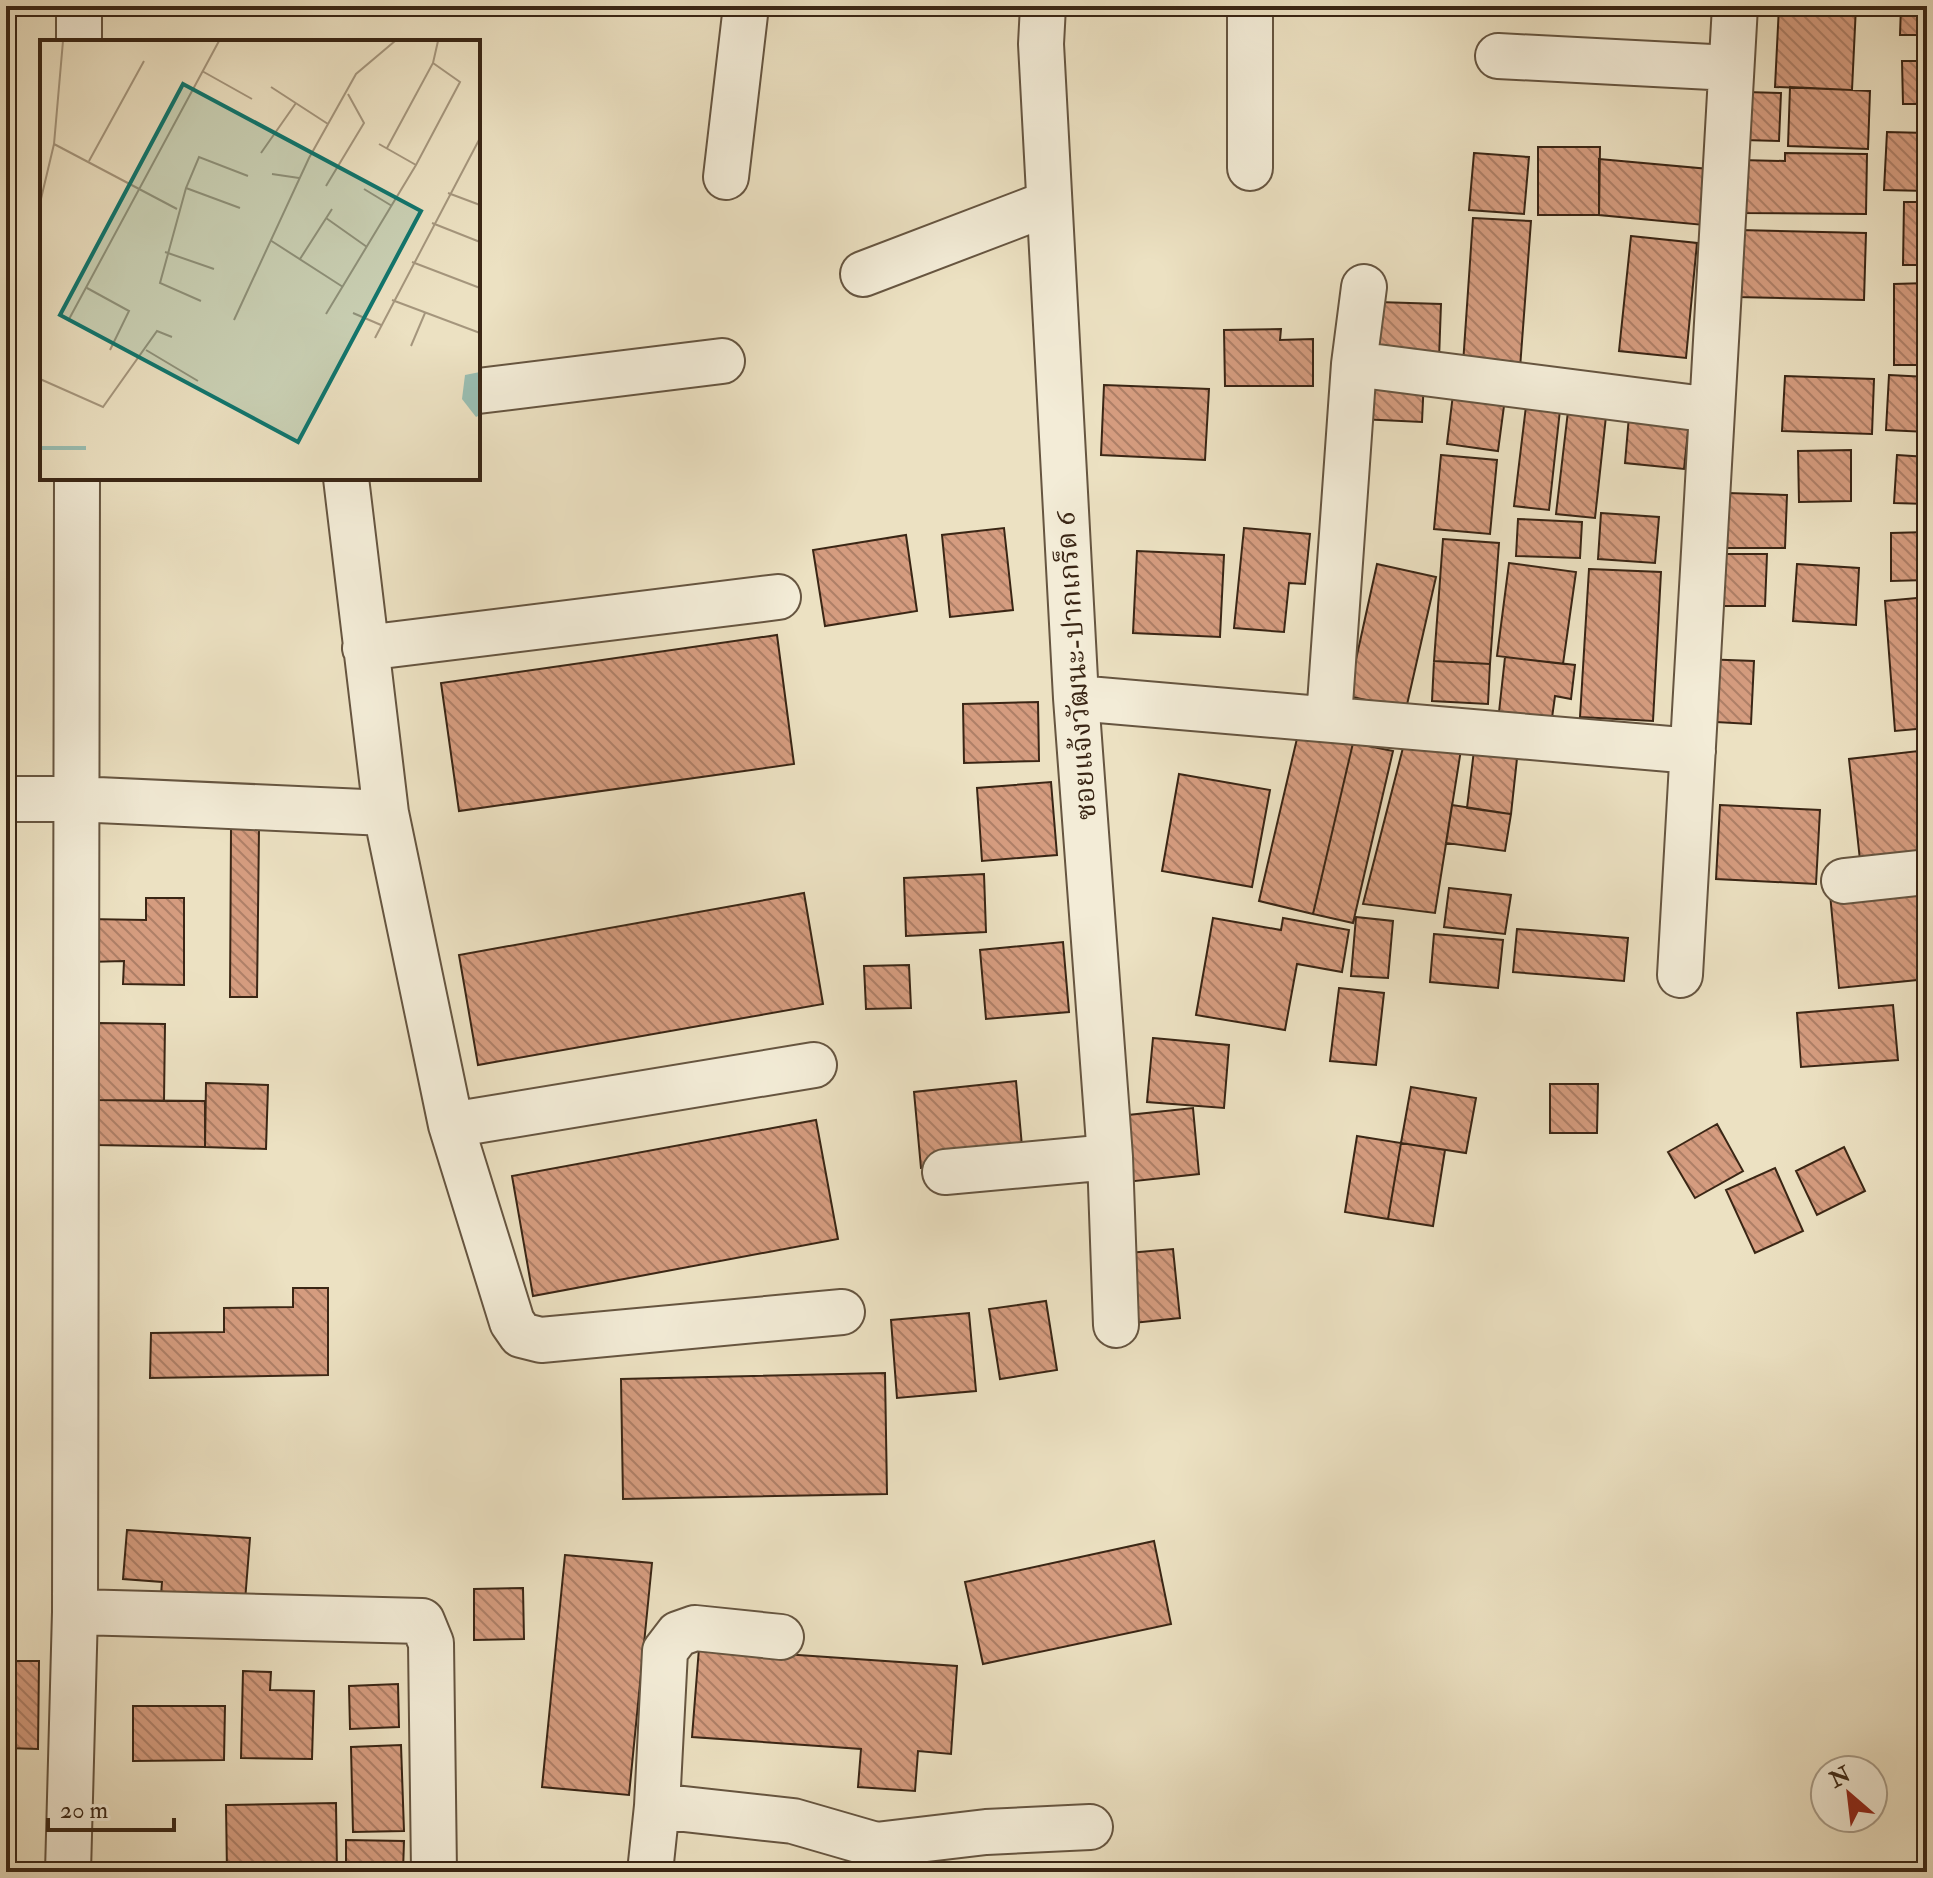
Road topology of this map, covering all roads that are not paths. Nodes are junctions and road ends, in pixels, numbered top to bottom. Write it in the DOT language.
graph roads {
  1 [pos="79,6"];
  2 [pos="746,6"];
  3 [pos="1043,6"];
  4 [pos="1250,6"];
  5 [pos="1735,6"];
  6 [pos="79,40"];
  7 [pos="1498,56"];
  8 [pos="1731,68"];
  9 [pos="1250,168"];
  10 [pos="726,177"];
  11 [pos="1049,203"];
  12 [pos="863,274"];
  13 [pos="1364,287"];
  14 [pos="722,361"];
  15 [pos="1354,364"];
  16 [pos="480,391"];
  17 [pos="1712,410"];
  18 [pos="77,480"];
  19 [pos="346,480"];
  20 [pos="778,597"];
  21 [pos="365,648"];
  22 [pos="1076,698"];
  23 [pos="1329,718"];
  24 [pos="1693,751"];
  25 [pos="6,799"];
  26 [pos="75,799"];
  27 [pos="386,813"];
  28 [pos="1927,872"];
  29 [pos="1844,881"];
  30 [pos="1680,975"];
  31 [pos="814,1065"];
  32 [pos="451,1125"];
  33 [pos="1110,1157"];
  34 [pos="945,1172"];
  35 [pos="842,1312"];
  36 [pos="1116,1325"];
  37 [pos="75,1612"];
  38 [pos="781,1637"];
  39 [pos="657,1806"];
  40 [pos="1090,1827"];
  41 [pos="68,1872"];
  42 [pos="434,1872"];
  43 [pos="650,1872"];
  1 -- 6 [label="street"];
  2 -- 10 [label="street"];
  3 -- 11 [label="street, ซอยแจ้งวัฒนะ-ปากเกร็ด 6"];
  4 -- 9 [label="street"];
  5 -- 8 [label="street"];
  7 -- 8 [label="street"];
  8 -- 17 [label="street"];
  11 -- 12 [label="street"];
  11 -- 22 [label="street, ซอยแจ้งวัฒนะ-ปากเกร็ด 6"];
  13 -- 15 [label="street"];
  14 -- 16 [label="street"];
  15 -- 17 [label="street"];
  15 -- 23 [label="street"];
  17 -- 24 [label="street"];
  18 -- 26 [label="street"];
  19 -- 21 [label="street"];
  20 -- 21 [label="street"];
  21 -- 27 [label="street"];
  22 -- 23 [label="street"];
  22 -- 33 [label="street, ซอยแจ้งวัฒนะ-ปากเกร็ด 6"];
  23 -- 24 [label="street"];
  24 -- 30 [label="street"];
  25 -- 26 [label="street"];
  26 -- 27 [label="street"];
  26 -- 37 [label="street"];
  27 -- 32 [label="street"];
  28 -- 29 [label="street"];
  31 -- 32 [label="street"];
  32 -- 35 [label="street"];
  33 -- 34 [label="street"];
  33 -- 36 [label="street, ซอยแจ้งวัฒนะ-ปากเกร็ด 6"];
  37 -- 41 [label="street"];
  37 -- 42 [label="street"];
  38 -- 39 [label="street"];
  39 -- 40 [label="street"];
  39 -- 43 [label="street"];
}
